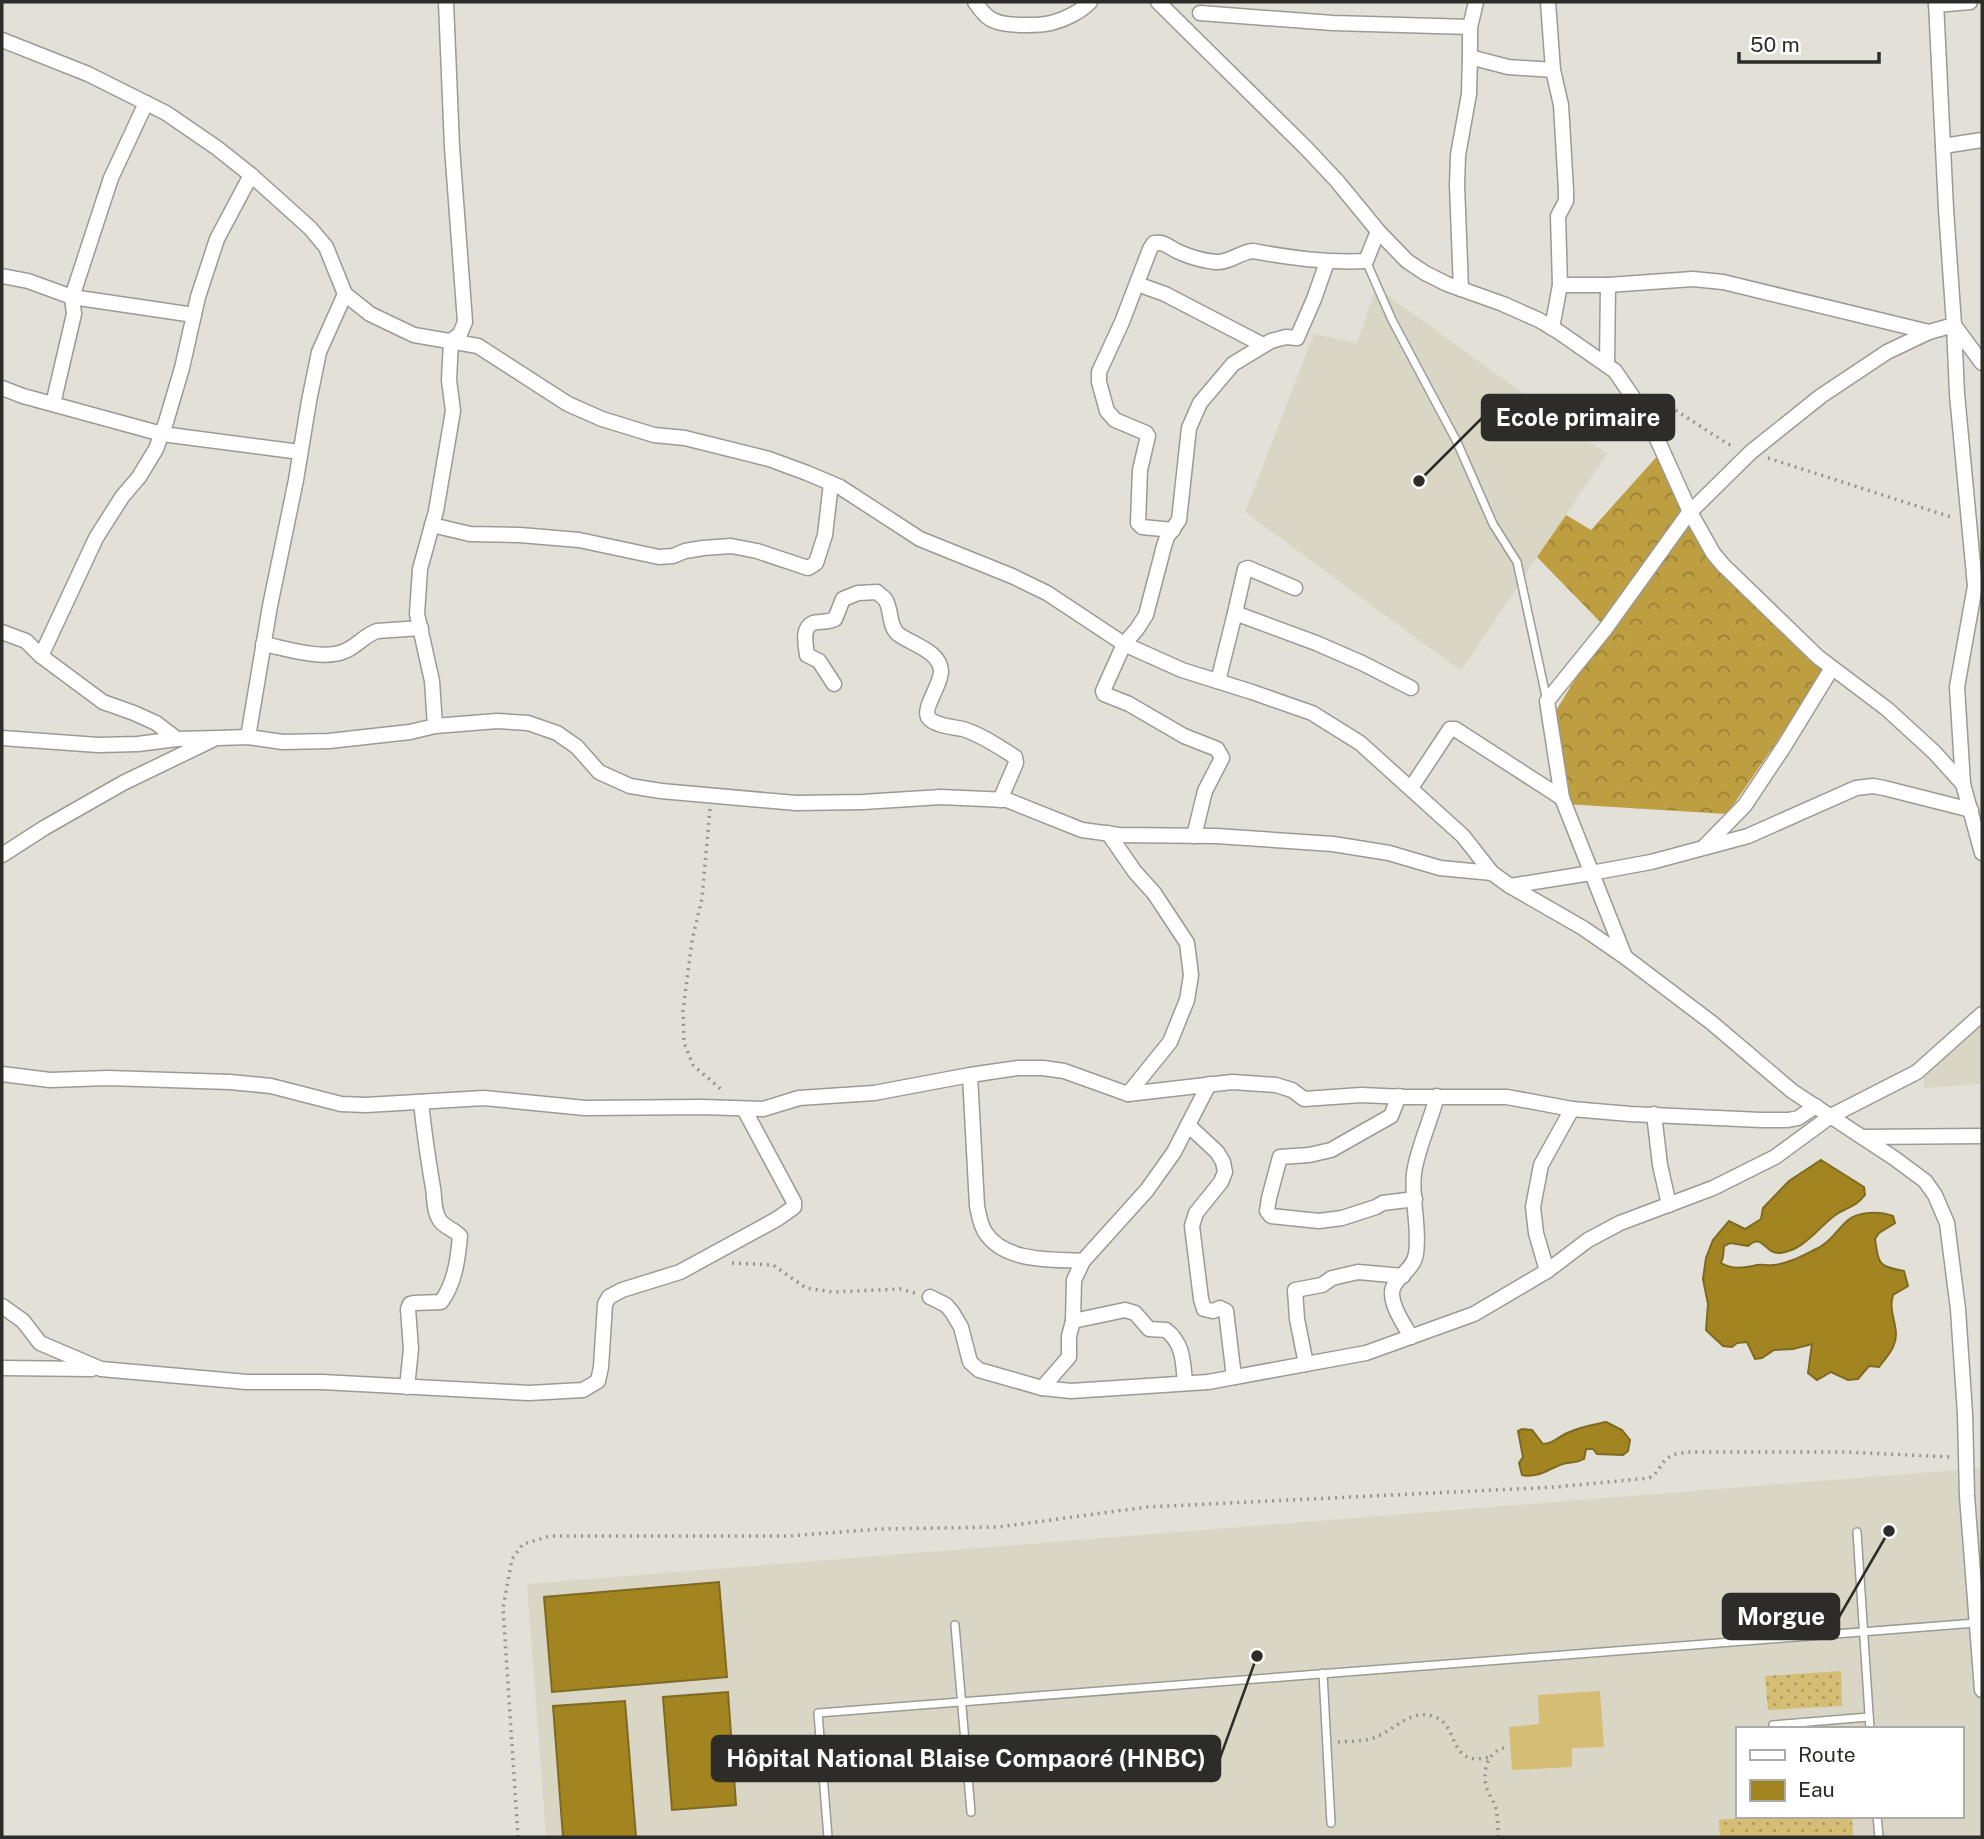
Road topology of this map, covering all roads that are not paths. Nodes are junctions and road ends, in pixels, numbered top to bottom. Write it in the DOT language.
graph roads {
  1 [pos="446,2"];
  2 [pos="975,2"];
  3 [pos="1090,2"];
  4 [pos="1158,2"];
  5 [pos="1476,2"];
  6 [pos="1548,2"];
  7 [pos="1970,2"];
  8 [pos="1936,4"];
  9 [pos="1200,8"];
  10 [pos="1470,27"];
  11 [pos="1193,35"];
  12 [pos="2,40"];
  13 [pos="1470,57"];
  14 [pos="1553,69"];
  15 [pos="146,103"];
  16 [pos="1982,140"];
  17 [pos="1943,146"];
  18 [pos="251,175"];
  19 [pos="1378,231"];
  20 [pos="1327,261"];
  21 [pos="1366,261"];
  22 [pos="2,276"];
  23 [pos="1137,284"];
  24 [pos="1560,285"];
  25 [pos="1608,285"];
  26 [pos="1461,289"];
  27 [pos="345,294"];
  28 [pos="72,297"];
  29 [pos="194,315"];
  30 [pos="1954,325"];
  31 [pos="1552,328"];
  32 [pos="1929,332"];
  33 [pos="451,341"];
  34 [pos="1263,345"];
  35 [pos="1982,363"];
  36 [pos="1607,365"];
  37 [pos="2,388"];
  38 [pos="53,404"];
  39 [pos="162,434"];
  40 [pos="300,452"];
  41 [pos="831,483"];
  42 [pos="1690,512"];
  43 [pos="432,525"];
  44 [pos="1975,526"];
  45 [pos="1173,530"];
  46 [pos="1295,588"];
  47 [pos="1235,613"];
  48 [pos="421,628"];
  49 [pos="2,632"];
  50 [pos="263,644"];
  51 [pos="1124,644"];
  52 [pos="41,656"];
  53 [pos="1832,668"];
  54 [pos="1218,681"];
  55 [pos="834,684"];
  56 [pos="1411,688"];
  57 [pos="1547,701"];
  58 [pos="435,726"];
  59 [pos="248,737"];
  60 [pos="2,738"];
  61 [pos="218,738"];
  62 [pos="177,739"];
  63 [pos="1963,784"];
  64 [pos="1411,788"];
  65 [pos="1562,798"];
  66 [pos="1000,800"];
  67 [pos="1971,810"];
  68 [pos="1108,833"];
  69 [pos="1194,836"];
  70 [pos="1704,846"];
  71 [pos="1982,853"];
  72 [pos="2,855"];
  73 [pos="1492,873"];
  74 [pos="1591,873"];
  75 [pos="1510,886"];
  76 [pos="1625,957"];
  77 [pos="1982,1014"];
  78 [pos="2,1074"];
  79 [pos="970,1075"];
  80 [pos="1209,1084"];
  81 [pos="1128,1094"];
  82 [pos="1399,1096"];
  83 [pos="1437,1097"];
  84 [pos="421,1102"];
  85 [pos="1816,1106"];
  86 [pos="744,1109"];
  87 [pos="1572,1109"];
  88 [pos="1654,1114"];
  89 [pos="1831,1116"];
  90 [pos="1188,1125"];
  91 [pos="1982,1136"];
  92 [pos="1862,1137"];
  93 [pos="1415,1199"];
  94 [pos="1669,1205"];
  95 [pos="1083,1261"];
  96 [pos="1547,1271"];
  97 [pos="1403,1276"];
  98 [pos="930,1297"];
  99 [pos="2,1306"];
  100 [pos="1073,1321"];
  101 [pos="1411,1337"];
  102 [pos="1306,1364"];
  103 [pos="2,1368"];
  104 [pos="101,1369"];
  105 [pos="1234,1377"];
  106 [pos="1185,1383"];
  107 [pos="407,1387"];
  108 [pos="1042,1388"];
  109 [pos="1857,1532"];
  110 [pos="1977,1623"];
  111 [pos="955,1625"];
  112 [pos="1862,1631"];
  113 [pos="1323,1673"];
  114 [pos="1982,1689"];
  115 [pos="962,1702"];
  116 [pos="1869,1717"];
  117 [pos="1811,1725"];
  118 [pos="1773,1727"];
  119 [pos="1870,1727"];
  120 [pos="971,1812"];
  121 [pos="1877,1818"];
  122 [pos="1331,1823"];
  123 [pos="828,1837"];
  124 [pos="1879,1837"];
  1 -- 33 [label="street"];
  2 -- 3 [label="street"];
  4 -- 11 [label="street"];
  5 -- 10 [label="street"];
  6 -- 14 [label="street"];
  7 -- 8 [label="street"];
  8 -- 17 [label="street"];
  9 -- 10 [label="street"];
  9 -- 11 [label="street"];
  10 -- 13 [label="street"];
  11 -- 19 [label="street"];
  12 -- 15 [label="street"];
  13 -- 14 [label="street"];
  13 -- 26 [label="street"];
  14 -- 24 [label="street"];
  15 -- 18 [label="street"];
  15 -- 28 [label="street"];
  16 -- 17 [label="street"];
  17 -- 30 [label="street"];
  18 -- 27 [label="street"];
  18 -- 29 [label="street"];
  19 -- 21 [label="street"];
  19 -- 26 [label="street"];
  20 -- 21 [label="street"];
  20 -- 23 [label="street"];
  20 -- 34 [label="street"];
  21 -- 57 [label="lane"];
  22 -- 28 [label="street"];
  23 -- 34 [label="street"];
  23 -- 45 [label="street"];
  24 -- 25 [label="street"];
  24 -- 31 [label="street"];
  25 -- 32 [label="street"];
  25 -- 36 [label="street"];
  26 -- 31 [label="street"];
  27 -- 33 [label="street"];
  27 -- 40 [label="street"];
  28 -- 29 [label="street"];
  28 -- 38 [label="street"];
  29 -- 39 [label="street"];
  30 -- 32 [label="street"];
  30 -- 35 [label="street"];
  30 -- 44 [label="street"];
  31 -- 36 [label="street"];
  32 -- 42 [label="street"];
  33 -- 41 [label="street"];
  33 -- 43 [label="street"];
  34 -- 45 [label="street"];
  36 -- 42 [label="street"];
  37 -- 38 [label="street"];
  38 -- 39 [label="street"];
  39 -- 40 [label="street"];
  39 -- 52 [label="street"];
  40 -- 50 [label="street"];
  41 -- 43 [label="street"];
  41 -- 51 [label="street"];
  42 -- 53 [label="street"];
  42 -- 57 [label="street"];
  43 -- 48 [label="street"];
  44 -- 63 [label="street"];
  45 -- 51 [label="street"];
  46 -- 47 [label="street"];
  47 -- 54 [label="street"];
  47 -- 56 [label="street"];
  48 -- 50 [label="street"];
  48 -- 58 [label="street"];
  49 -- 52 [label="street"];
  50 -- 59 [label="street"];
  51 -- 54 [label="street"];
  51 -- 69 [label="street"];
  52 -- 62 [label="street"];
  53 -- 63 [label="street"];
  53 -- 70 [label="street"];
  54 -- 64 [label="street"];
  55 -- 66 [label="street"];
  57 -- 65 [label="street"];
  58 -- 59 [label="street"];
  58 -- 66 [label="street"];
  59 -- 61 [label="street"];
  60 -- 62 [label="street"];
  61 -- 62 [label="street"];
  61 -- 72 [label="street"];
  63 -- 67 [label="street"];
  64 -- 65 [label="street"];
  64 -- 73 [label="street"];
  65 -- 74 [label="street"];
  66 -- 68 [label="street"];
  67 -- 70 [label="street"];
  67 -- 71 [label="street"];
  68 -- 69 [label="street"];
  68 -- 81 [label="street"];
  69 -- 73 [label="street"];
  70 -- 74 [label="street"];
  73 -- 75 [label="street"];
  74 -- 75 [label="street"];
  74 -- 76 [label="street"];
  75 -- 76 [label="street"];
  76 -- 85 [label="street"];
  77 -- 89 [label="street"];
  78 -- 84 [label="street"];
  79 -- 81 [label="street"];
  79 -- 86 [label="street"];
  79 -- 95 [label="street"];
  80 -- 81 [label="street"];
  80 -- 82 [label="street"];
  80 -- 90 [label="street"];
  82 -- 83 [label="street"];
  82 -- 93 [label="street"];
  83 -- 87 [label="street"];
  83 -- 93 [label="street"];
  84 -- 86 [label="street"];
  84 -- 107 [label="street"];
  85 -- 88 [label="street"];
  85 -- 89 [label="street"];
  86 -- 107 [label="street"];
  87 -- 88 [label="street"];
  87 -- 96 [label="street"];
  88 -- 94 [label="street"];
  89 -- 92 [label="street"];
  89 -- 94 [label="street"];
  90 -- 95 [label="street"];
  90 -- 105 [label="street"];
  91 -- 92 [label="street"];
  92 -- 110 [label="street"];
  93 -- 97 [label="street"];
  94 -- 96 [label="street"];
  95 -- 100 [label="street"];
  96 -- 101 [label="street"];
  97 -- 101 [label="street"];
  97 -- 102 [label="street"];
  98 -- 108 [label="street"];
  99 -- 104 [label="street"];
  100 -- 106 [label="street"];
  100 -- 108 [label="street"];
  101 -- 102 [label="street"];
  102 -- 105 [label="street"];
  103 -- 104 [label="street"];
  104 -- 107 [label="street"];
  105 -- 106 [label="street"];
  106 -- 108 [label="street"];
  109 -- 112 [label="lane"];
  110 -- 112 [label="lane"];
  110 -- 114 [label="street"];
  111 -- 115 [label="lane"];
  112 -- 113 [label="lane"];
  112 -- 116 [label="lane"];
  113 -- 115 [label="lane"];
  113 -- 122 [label="lane"];
  115 -- 120 [label="lane"];
  115 -- 123 [label="lane"];
  116 -- 117 [label="lane"];
  116 -- 119 [label="lane"];
  117 -- 118 [label="lane"];
  121 -- 124 [label="lane"];
}
